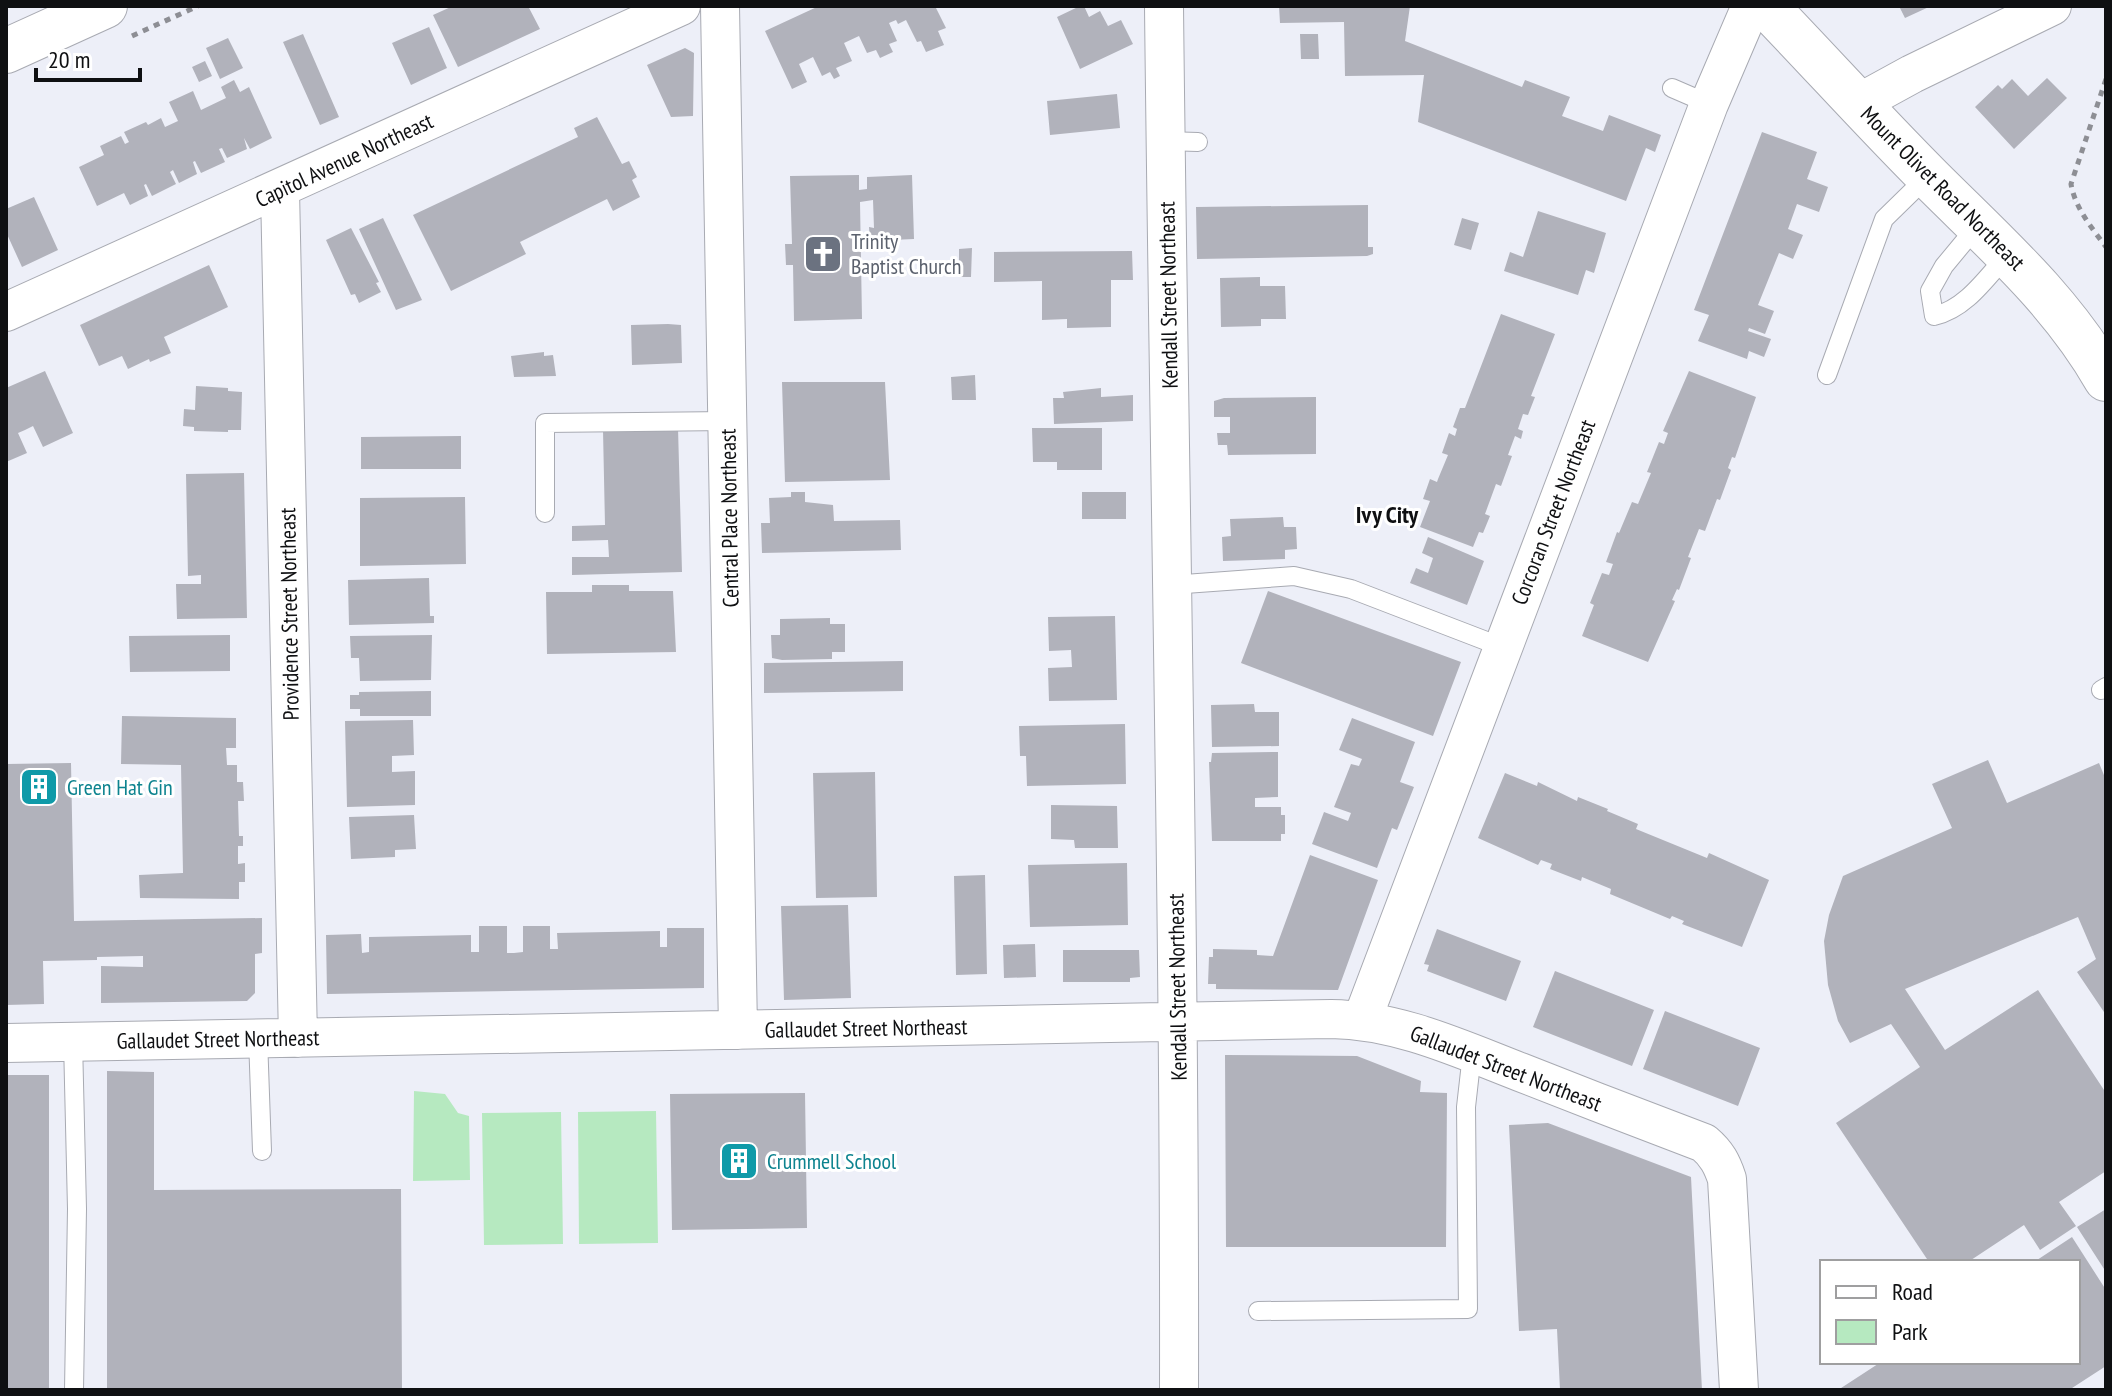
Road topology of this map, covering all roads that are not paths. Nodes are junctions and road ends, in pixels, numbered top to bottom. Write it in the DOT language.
graph roads {
  1 [pos="105,6"];
  2 [pos="681,6"];
  3 [pos="720,6"];
  4 [pos="1164,6"];
  5 [pos="1751,6"];
  6 [pos="1766,6"];
  7 [pos="2052,6"];
  8 [pos="6,51"];
  9 [pos="1672,88"];
  10 [pos="1859,103"];
  11 [pos="1709,104"];
  12 [pos="1928,176"];
  13 [pos="280,190"];
  14 [pos="6,312"];
  15 [pos="1827,375"];
  16 [pos="2106,379"];
  17 [pos="728,421"];
  18 [pos="545,513"];
  19 [pos="1171,585"];
  20 [pos="1502,647"];
  21 [pos="1362,1020"];
  22 [pos="1179,1022"];
  23 [pos="738,1030"];
  24 [pos="258,1038"];
  25 [pos="298,1038"];
  26 [pos="73,1041"];
  27 [pos="6,1043"];
  28 [pos="1472,1054"];
  29 [pos="262,1151"];
  30 [pos="1258,1311"];
  31 [pos="74,1390"];
  32 [pos="1179,1390"];
  33 [pos="1739,1390"];
  1 -- 8 [label="main road"];
  2 -- 13 [label="street, Capitol Avenue Northeast"];
  3 -- 17 [label="street, Central Place Northeast"];
  4 -- 19 [label="street, Kendall Street Northeast"];
  5 -- 11 [label="street, Corcoran Street Northeast"];
  6 -- 10 [label="main road, Mount Olivet Road Northeast"];
  7 -- 10 [label="street"];
  9 -- 11 [label="lane"];
  10 -- 12 [label="main road, Mount Olivet Road Northeast"];
  11 -- 20 [label="street, Corcoran Street Northeast"];
  12 -- 15 [label="lane"];
  12 -- 16 [label="main road, Mount Olivet Road Northeast"];
  13 -- 14 [label="street, Capitol Avenue Northeast"];
  13 -- 25 [label="street, Providence Street Northeast"];
  17 -- 18 [label="lane"];
  17 -- 23 [label="street, Central Place Northeast"];
  19 -- 20 [label="lane"];
  19 -- 22 [label="street, Kendall Street Northeast"];
  20 -- 21 [label="street, Corcoran Street Northeast"];
  21 -- 22 [label="street, Gallaudet Street Northeast"];
  21 -- 28 [label="street, Gallaudet Street Northeast"];
  22 -- 23 [label="street, Gallaudet Street Northeast"];
  22 -- 32 [label="street, Kendall Street Northeast"];
  23 -- 25 [label="street, Gallaudet Street Northeast"];
  24 -- 25 [label="street, Gallaudet Street Northeast"];
  24 -- 26 [label="street, Gallaudet Street Northeast"];
  24 -- 29 [label="lane"];
  26 -- 27 [label="street, Gallaudet Street Northeast"];
  26 -- 31 [label="lane"];
  28 -- 30 [label="lane"];
  28 -- 33 [label="street, Gallaudet Street Northeast"];
}
